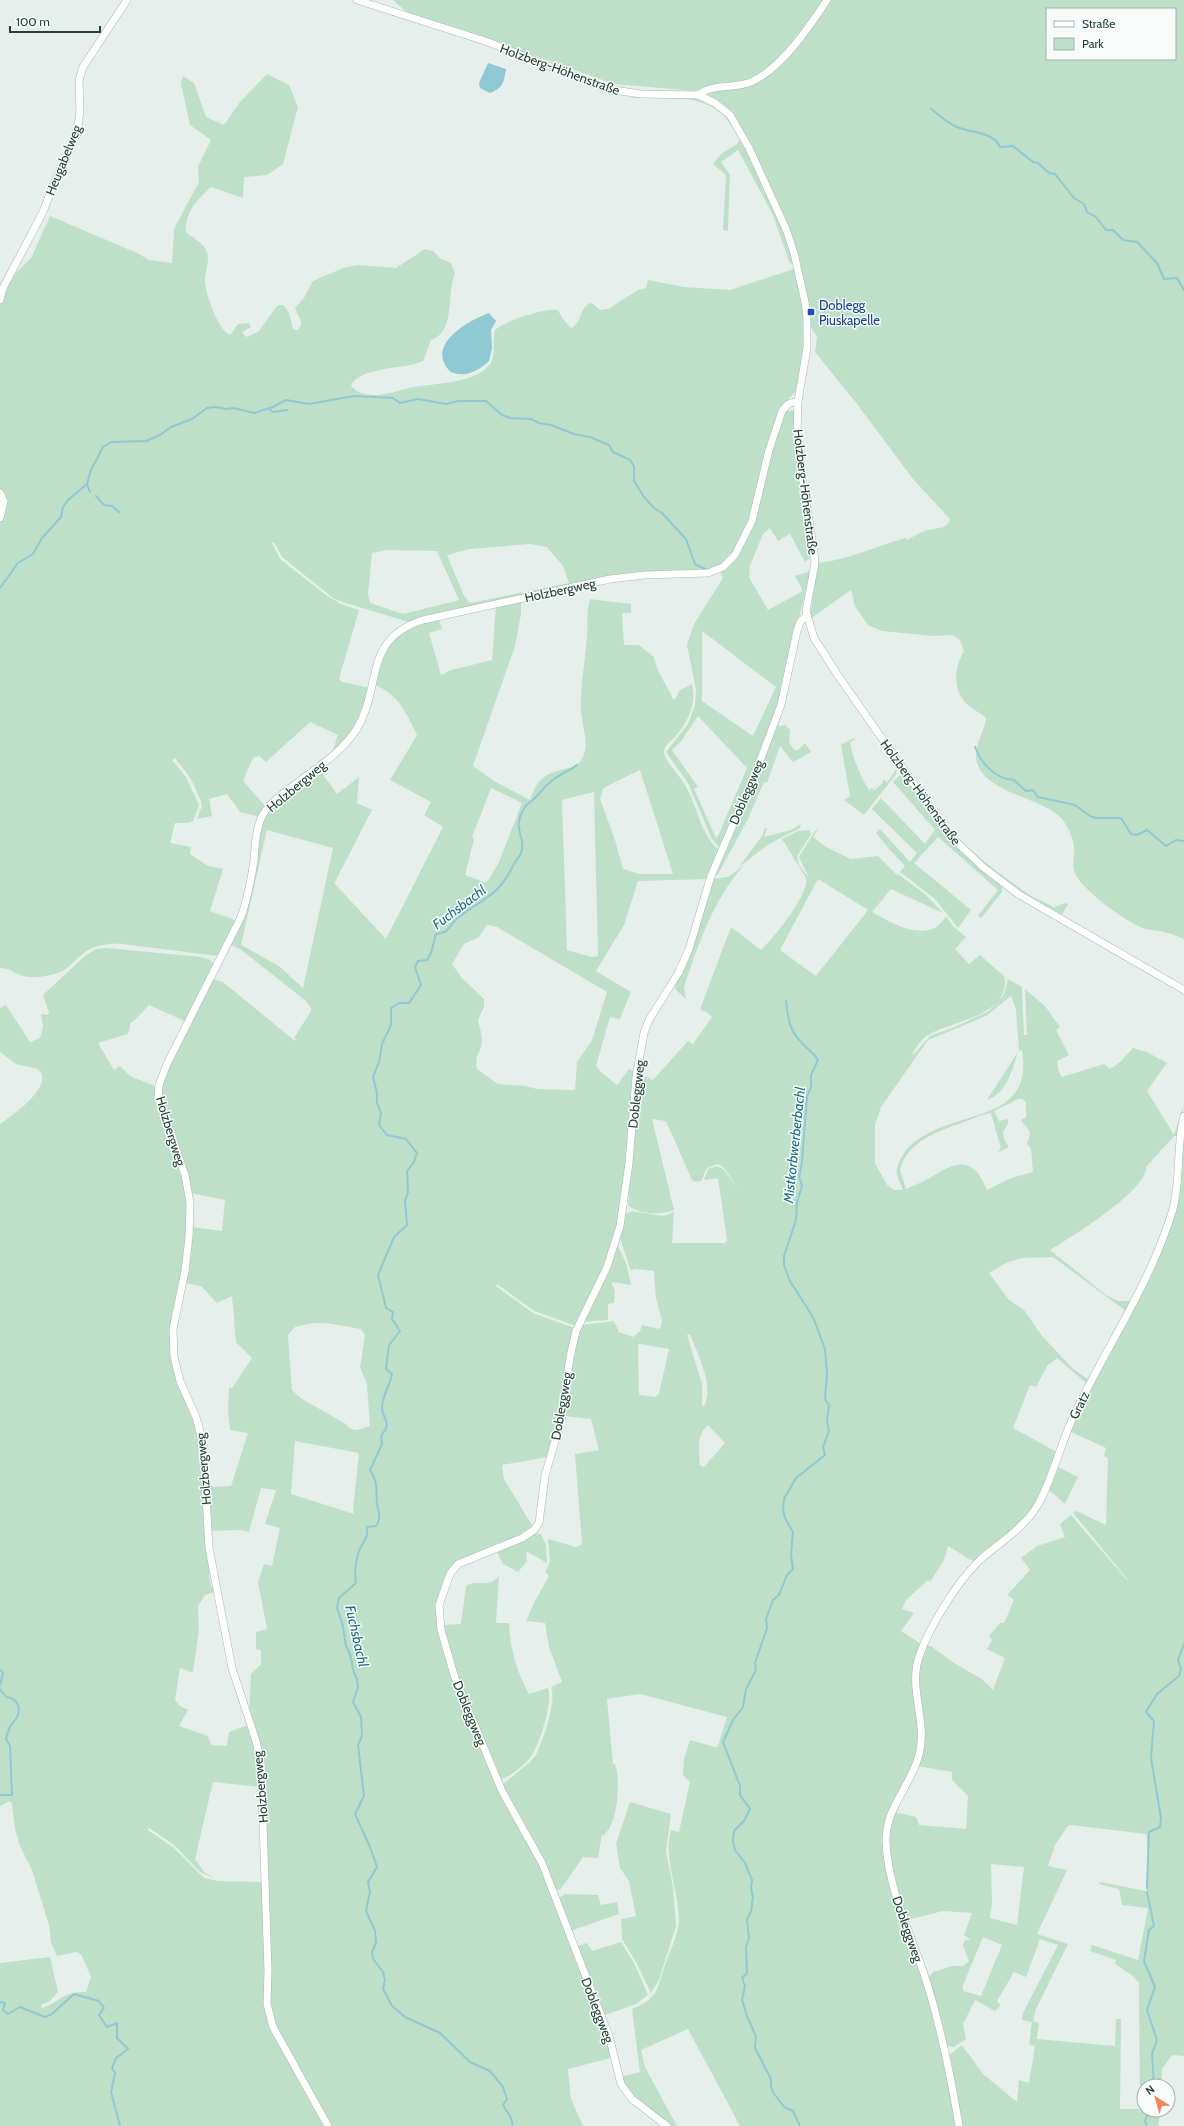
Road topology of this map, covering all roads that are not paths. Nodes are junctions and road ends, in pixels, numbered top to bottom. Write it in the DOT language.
graph roads {
  1 [pos="127,0"];
  2 [pos="357,0"];
  3 [pos="827,0"];
  4 [pos="698,95"];
  5 [pos="0,300"];
  6 [pos="798,401"];
  7 [pos="0,493"];
  8 [pos="0,518"];
  9 [pos="806,616"];
  10 [pos="1184,990"];
  11 [pos="1184,1116"];
  12 [pos="917,1664"];
  13 [pos="328,2126"];
  14 [pos="667,2126"];
  15 [pos="959,2126"];
  1 -- 5 [label="street, Heugabelweg"];
  2 -- 4 [label="street, Holzberg-Höhenstraße"];
  3 -- 4 [label="street"];
  4 -- 6 [label="street, Holzberg-Höhenstraße"];
  6 -- 9 [label="street, Holzberg-Höhenstraße"];
  6 -- 13 [label="street, Holzbergweg"];
  7 -- 8 [label="street"];
  9 -- 10 [label="street, Holzberg-Höhenstraße"];
  9 -- 14 [label="street, Dobleggweg"];
  11 -- 12 [label="street, Gratz"];
  12 -- 15 [label="street, Dobleggweg"];
}
